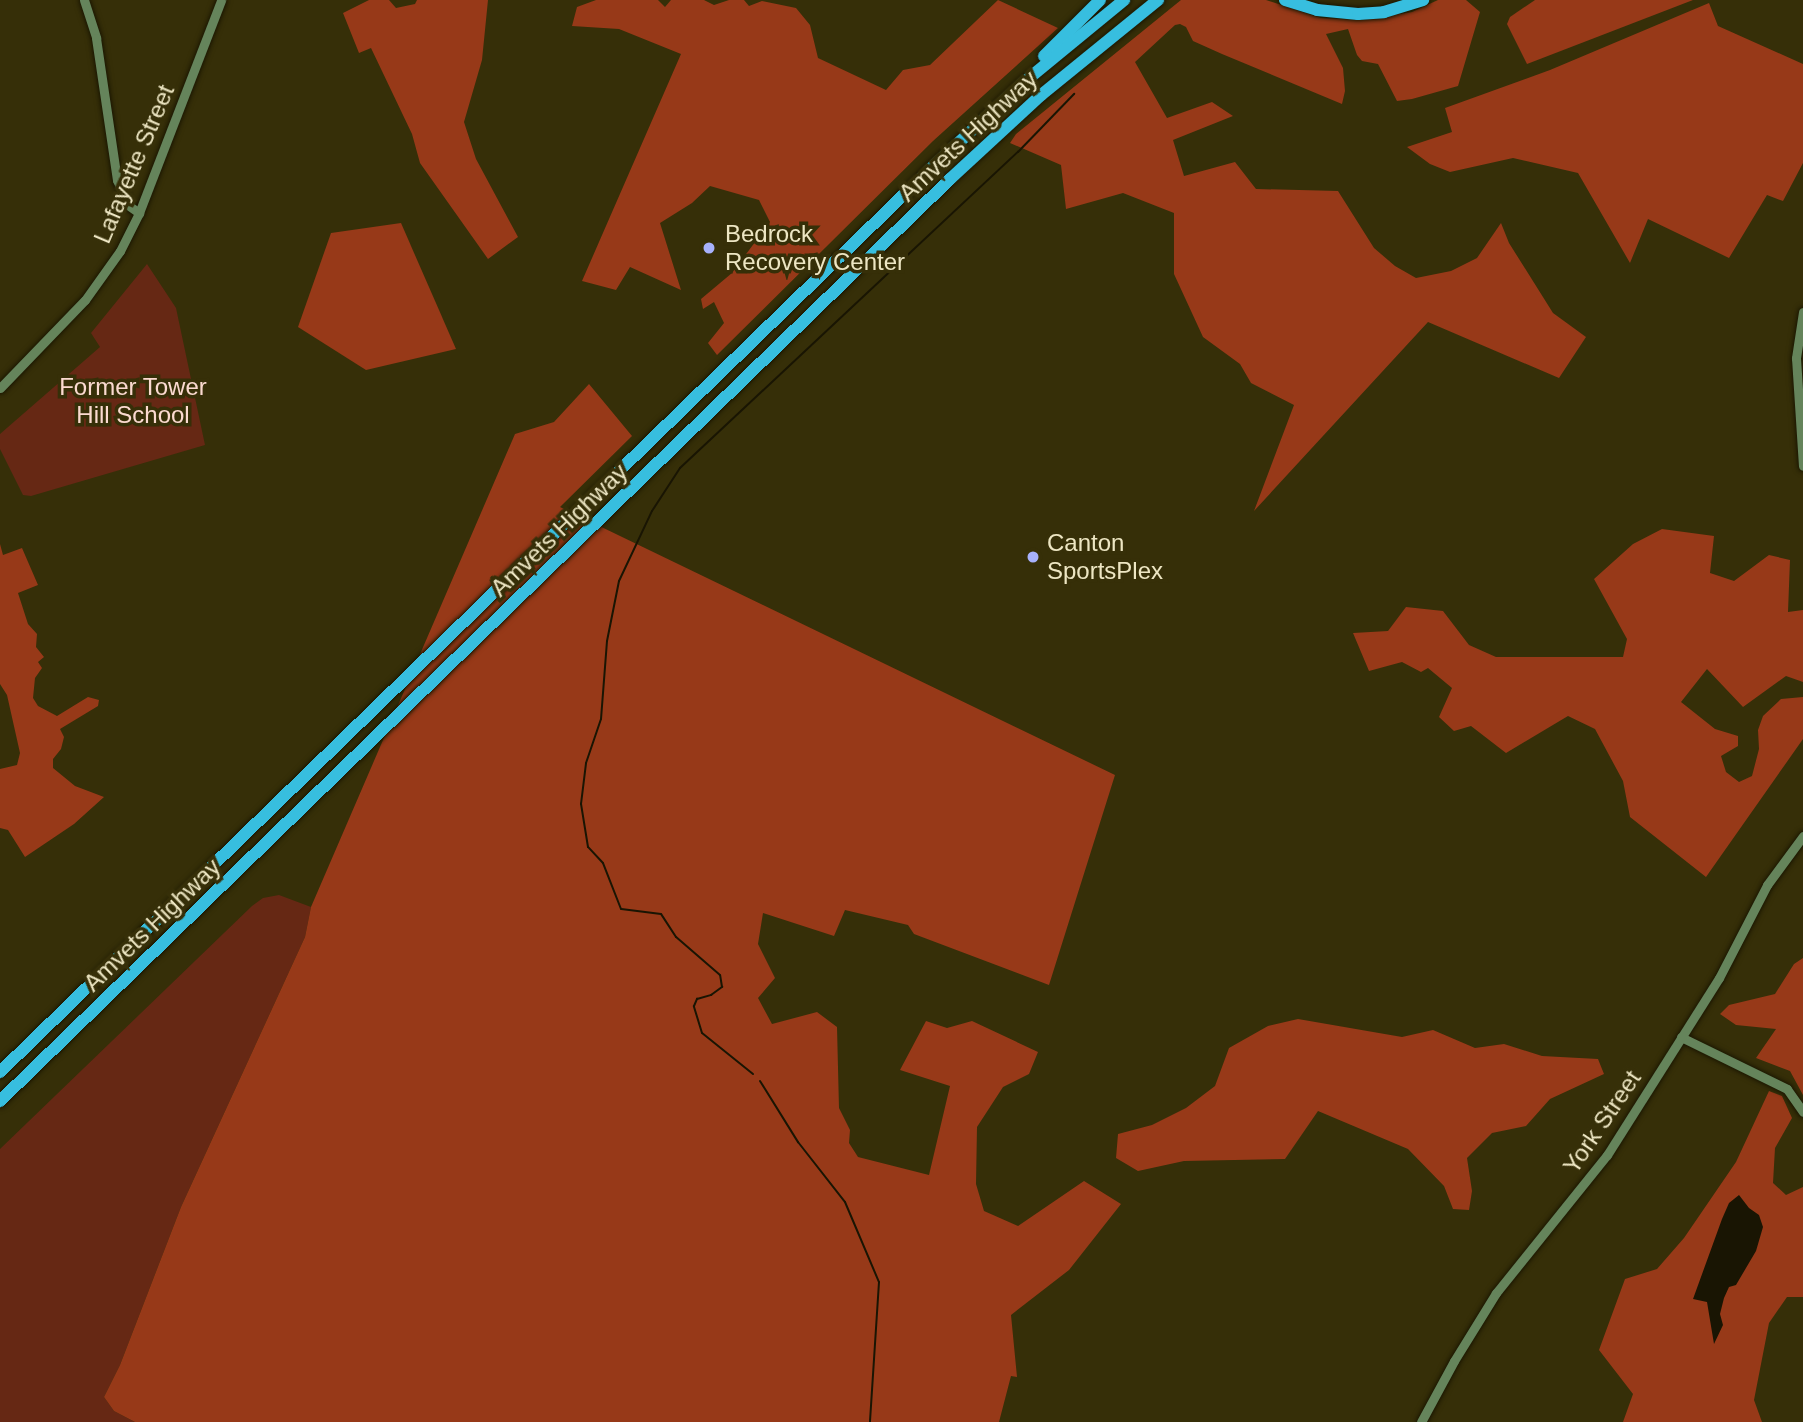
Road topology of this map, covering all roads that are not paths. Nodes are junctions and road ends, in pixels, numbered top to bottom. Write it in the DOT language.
graph roads {
  1 [pos="84,0"];
  2 [pos="221,0"];
  3 [pos="1100,0"];
  4 [pos="1124,0"];
  5 [pos="1158,0"];
  6 [pos="1166,0"];
  7 [pos="1285,0"];
  8 [pos="1307,0"];
  9 [pos="1403,0"];
  10 [pos="1423,0"];
  11 [pos="1098,48"];
  12 [pos="973,129"];
  13 [pos="139,213"];
  14 [pos="1803,312"];
  15 [pos="0,388"];
  16 [pos="1803,466"];
  17 [pos="1803,836"];
  18 [pos="1681,1037"];
  19 [pos="0,1072"];
  20 [pos="0,1101"];
  21 [pos="1803,1112"];
  22 [pos="1421,1422"];
  1 -- 13 [label="street"];
  2 -- 13 [label="street, Lafayette Street"];
  3 -- 12 [label="highway"];
  4 -- 12 [label="highway, Amvets Highway"];
  5 -- 11 [label="highway, Amvets Highway"];
  6 -- 11 [label="highway"];
  7 -- 10 [label="highway"];
  8 -- 9 [label="highway"];
  11 -- 20 [label="highway, Amvets Highway"];
  12 -- 19 [label="highway, Amvets Highway"];
  13 -- 15 [label="street, Lafayette Street"];
  14 -- 16 [label="street"];
  17 -- 18 [label="street, York Street"];
  18 -- 21 [label="street"];
  18 -- 22 [label="street, York Street"];
}
